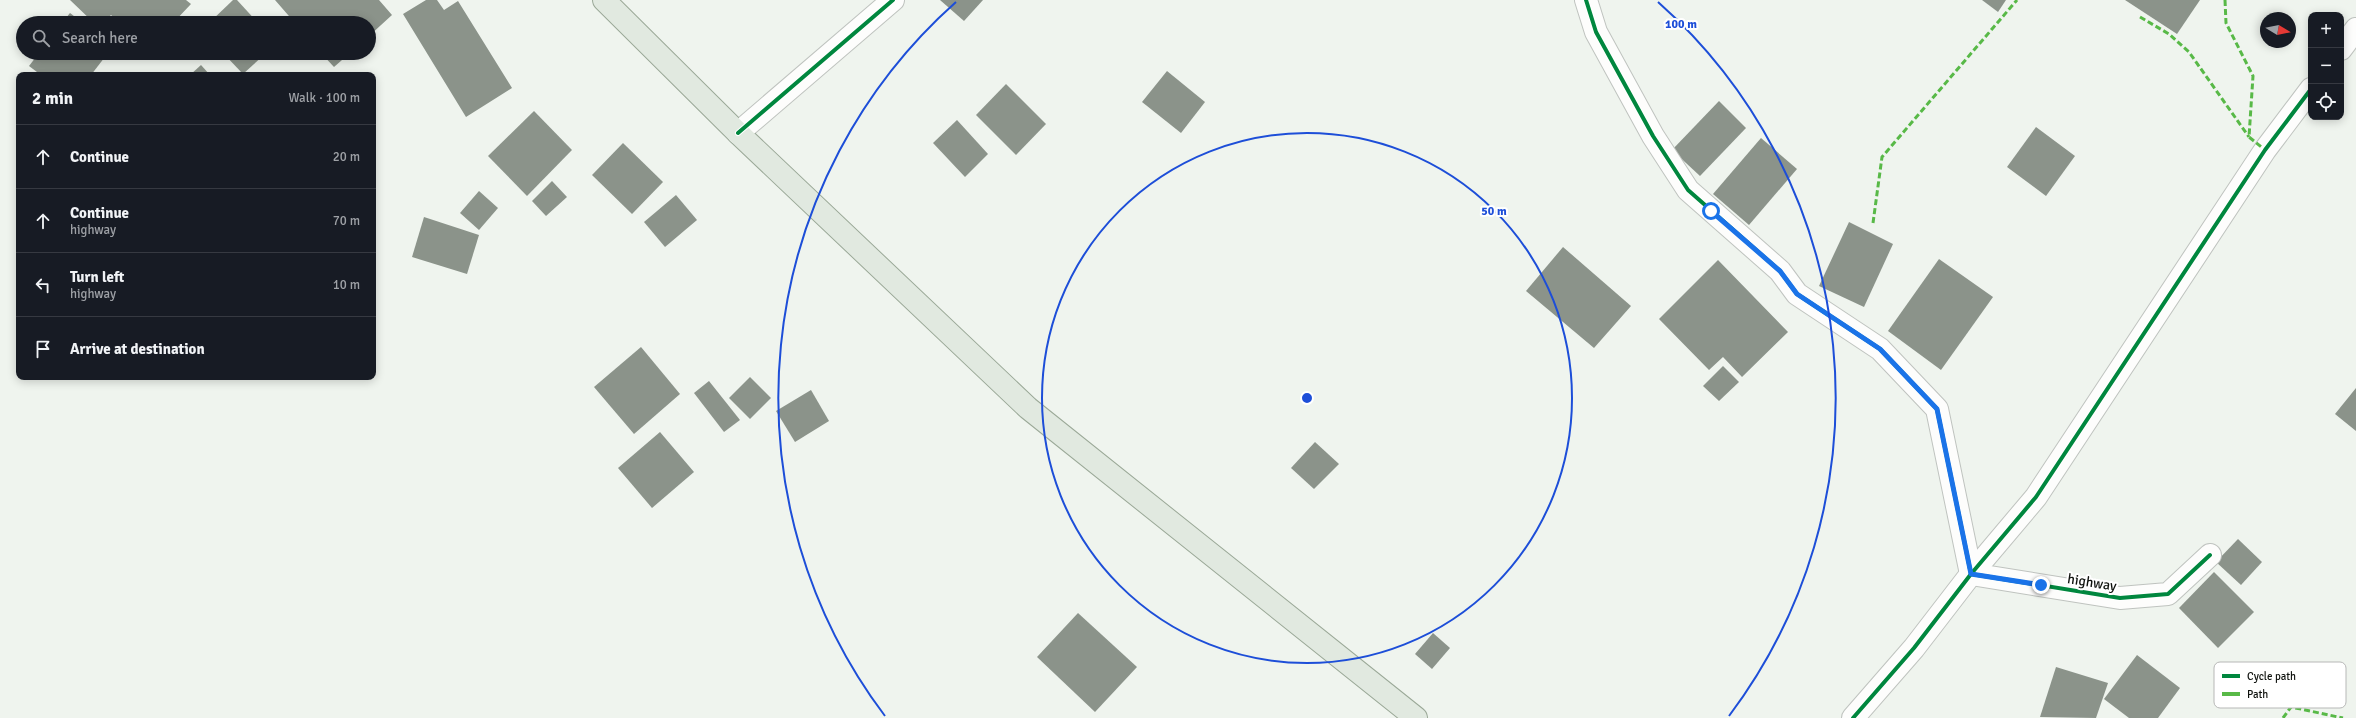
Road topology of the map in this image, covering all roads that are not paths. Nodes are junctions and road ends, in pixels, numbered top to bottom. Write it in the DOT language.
graph roads {
  1 [pos="604,0"];
  2 [pos="893,0"];
  3 [pos="1586,0"];
  4 [pos="2356,29"];
  5 [pos="2342,48"];
  6 [pos="2308,93"];
  7 [pos="738,133"];
  8 [pos="2210,555"];
  9 [pos="1971,574"];
  10 [pos="1416,718"];
  11 [pos="1853,718"];
  1 -- 7 [label="main road"];
  2 -- 7 [label="street"];
  3 -- 9 [label="street"];
  4 -- 5 [label="street"];
  6 -- 9 [label="street"];
  7 -- 10 [label="main road"];
  8 -- 9 [label="street, highway"];
  9 -- 11 [label="street"];
}
